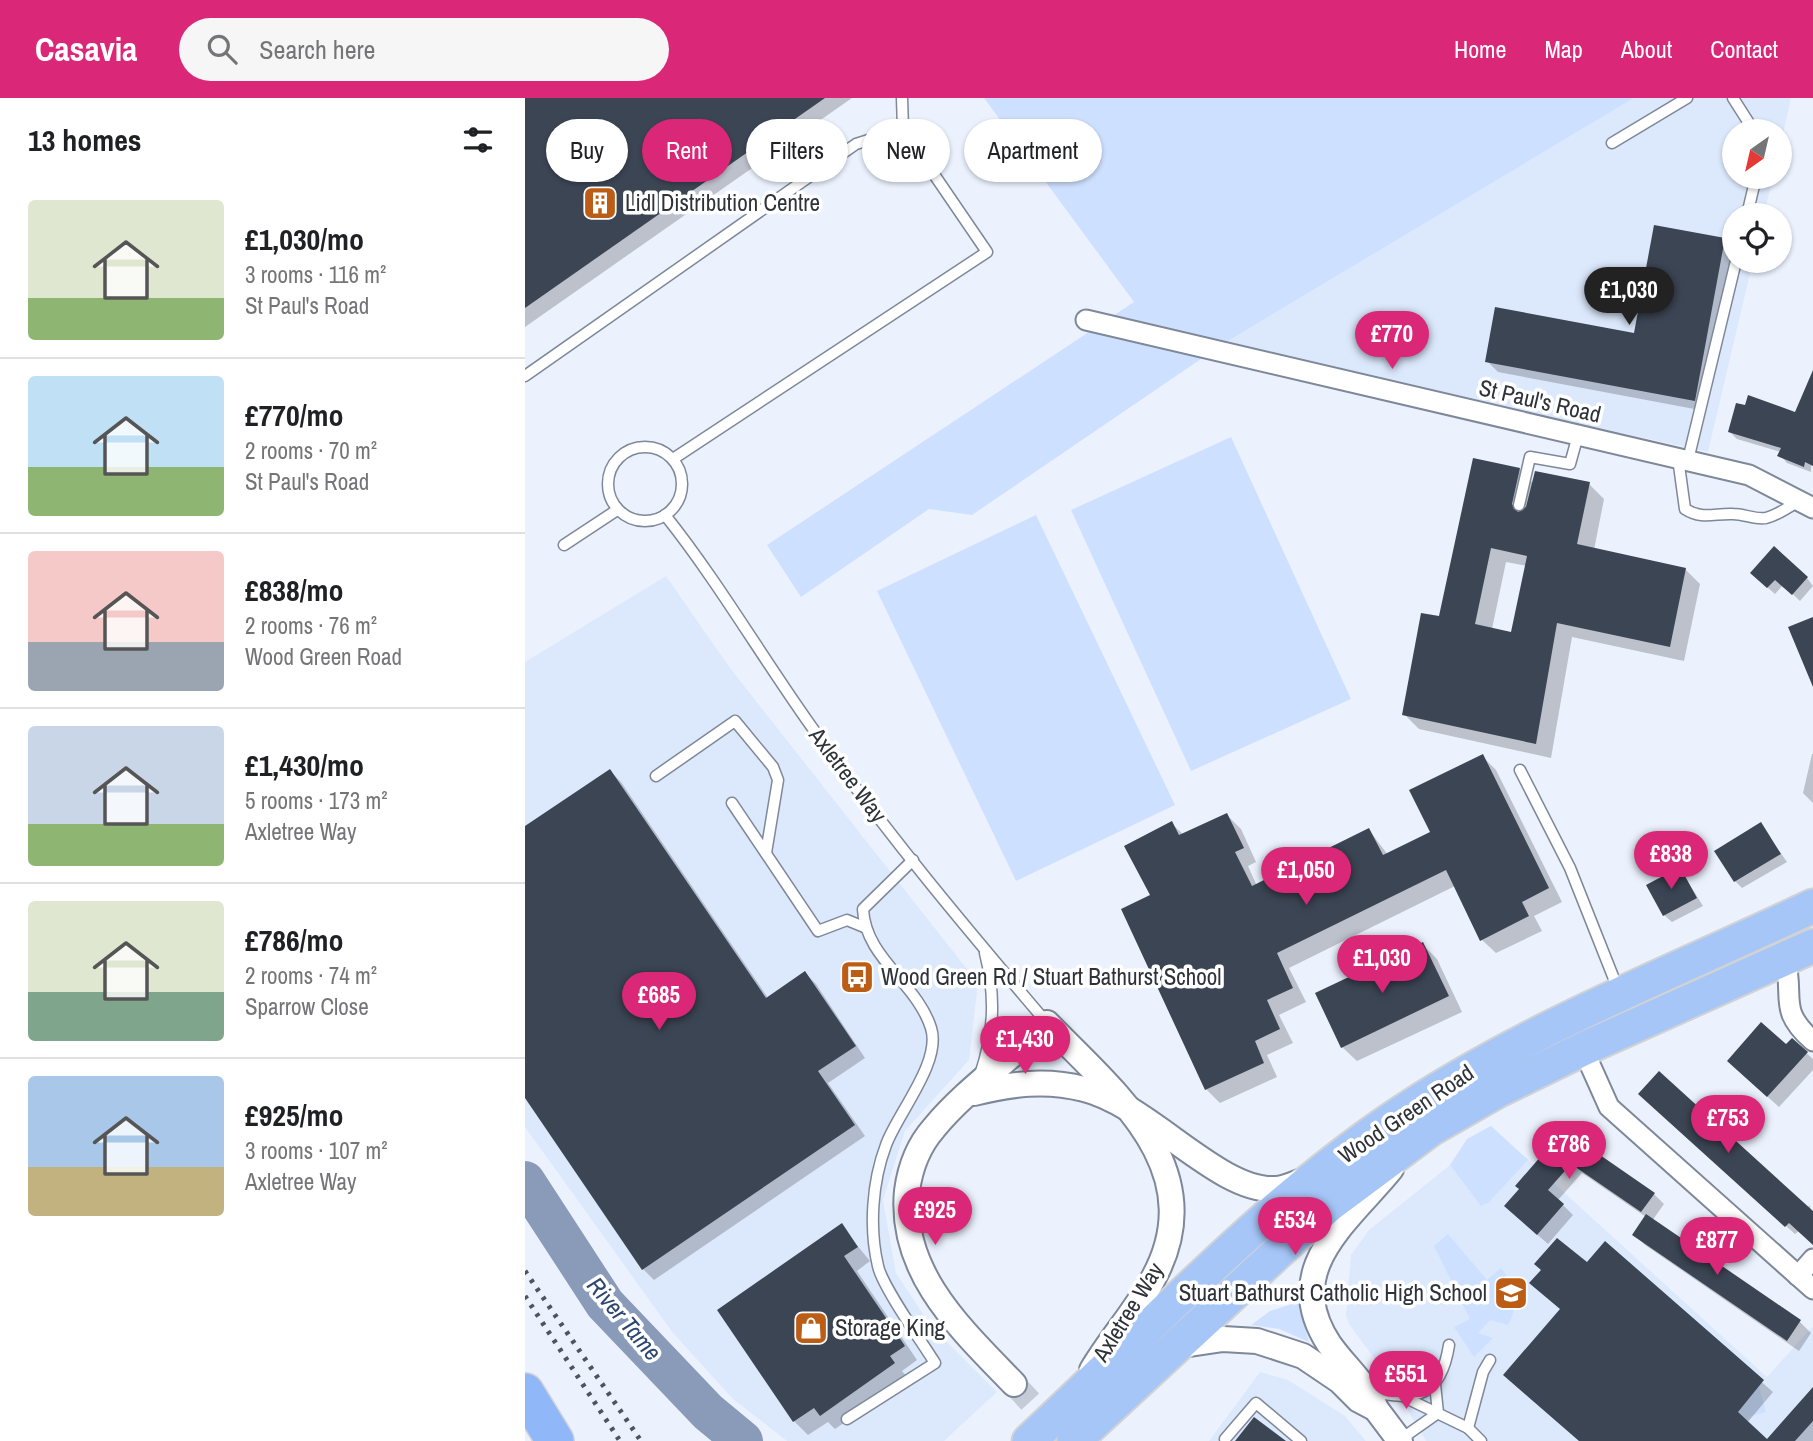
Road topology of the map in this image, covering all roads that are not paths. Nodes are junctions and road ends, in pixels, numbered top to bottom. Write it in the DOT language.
graph roads {
  1 [pos="902,98"];
  2 [pos="1688,98"];
  3 [pos="1733,98"];
  4 [pos="903,119"];
  5 [pos="1746,119"];
  6 [pos="862,141"];
  7 [pos="1612,143"];
  8 [pos="939,182"];
  9 [pos="1733,273"];
  10 [pos="1086,320"];
  11 [pos="525,376"];
  12 [pos="1578,435"];
  13 [pos="673,459"];
  14 [pos="1683,459"];
  15 [pos="1807,504"];
  16 [pos="1519,505"];
  17 [pos="617,510"];
  18 [pos="665,515"];
  19 [pos="564,545"];
  20 [pos="1520,770"];
  21 [pos="656,776"];
  22 [pos="732,803"];
  23 [pos="766,853"];
  24 [pos="913,860"];
  25 [pos="1813,906"];
  26 [pos="864,927"];
  27 [pos="984,950"];
  28 [pos="1799,953"];
  29 [pos="1621,996"];
  30 [pos="1048,1023"];
  31 [pos="1813,1041"];
  32 [pos="1583,1049"];
  33 [pos="969,1094"];
  34 [pos="1129,1108"];
  35 [pos="1416,1139"];
  36 [pos="1318,1175"];
  37 [pos="1813,1259"];
  38 [pos="1798,1276"];
  39 [pos="1813,1289"];
  40 [pos="1450,1345"];
  41 [pos="1175,1346"];
  42 [pos="1490,1360"];
  43 [pos="1013,1384"];
  44 [pos="1435,1384"];
  45 [pos="525,1392"];
  46 [pos="1075,1398"];
  47 [pos="1406,1398"];
  48 [pos="1373,1400"];
  49 [pos="1438,1413"];
  50 [pos="848,1419"];
  51 [pos="1468,1428"];
  52 [pos="1225,1439"];
  53 [pos="1400,1440"];
  54 [pos="555,1441"];
  55 [pos="1029,1441"];
  56 [pos="1075,1441"];
  57 [pos="1301,1441"];
  58 [pos="1481,1441"];
  1 -- 4 [label="lane"];
  2 -- 7 [label="lane"];
  3 -- 5 [label="lane"];
  6 -- 11 [label="lane"];
  8 -- 13 [label="lane"];
  9 -- 14 [label="lane"];
  10 -- 12 [label="street, St Paul's Road"];
  12 -- 14 [label="street, St Paul's Road"];
  12 -- 16 [label="lane"];
  13 -- 17 [label="lane"];
  13 -- 18 [label="lane"];
  14 -- 15 [label="street, St Paul's Road"];
  14 -- 15 [label="lane"];
  17 -- 18 [label="lane"];
  17 -- 19 [label="lane"];
  18 -- 24 [label="lane, Axletree Way"];
  20 -- 29 [label="lane"];
  21 -- 23 [label="lane"];
  22 -- 23 [label="lane"];
  23 -- 26 [label="lane"];
  24 -- 26 [label="lane"];
  24 -- 27 [label="lane, Axletree Way"];
  25 -- 29 [label="highway, Wood Green Road"];
  26 -- 50 [label="lane"];
  27 -- 30 [label="lane, Axletree Way"];
  27 -- 33 [label="lane"];
  28 -- 31 [label="street"];
  28 -- 32 [label="highway, Wood Green Road"];
  29 -- 36 [label="highway, Wood Green Road"];
  30 -- 33 [label="street"];
  30 -- 34 [label="street, Axletree Way"];
  32 -- 35 [label="highway, Wood Green Road"];
  32 -- 38 [label="street"];
  33 -- 34 [label="street, Axletree Way"];
  33 -- 43 [label="street"];
  34 -- 36 [label="street, Axletree Way"];
  34 -- 46 [label="street, Axletree Way"];
  35 -- 41 [label="highway, Wood Green Road"];
  35 -- 48 [label="street"];
  36 -- 46 [label="highway, Wood Green Road"];
  37 -- 38 [label="street"];
  38 -- 39 [label="street"];
  40 -- 44 [label="lane"];
  41 -- 48 [label="street"];
  41 -- 56 [label="highway, Wood Green Road"];
  42 -- 51 [label="lane"];
  44 -- 47 [label="lane"];
  44 -- 49 [label="lane"];
  45 -- 54 [label="highway"];
  46 -- 55 [label="highway, Wood Green Road"];
  47 -- 48 [label="lane"];
  47 -- 49 [label="lane"];
  48 -- 53 [label="street"];
  49 -- 51 [label="lane"];
  49 -- 53 [label="lane"];
  51 -- 58 [label="lane"];
  52 -- 57 [label="lane"];
}
